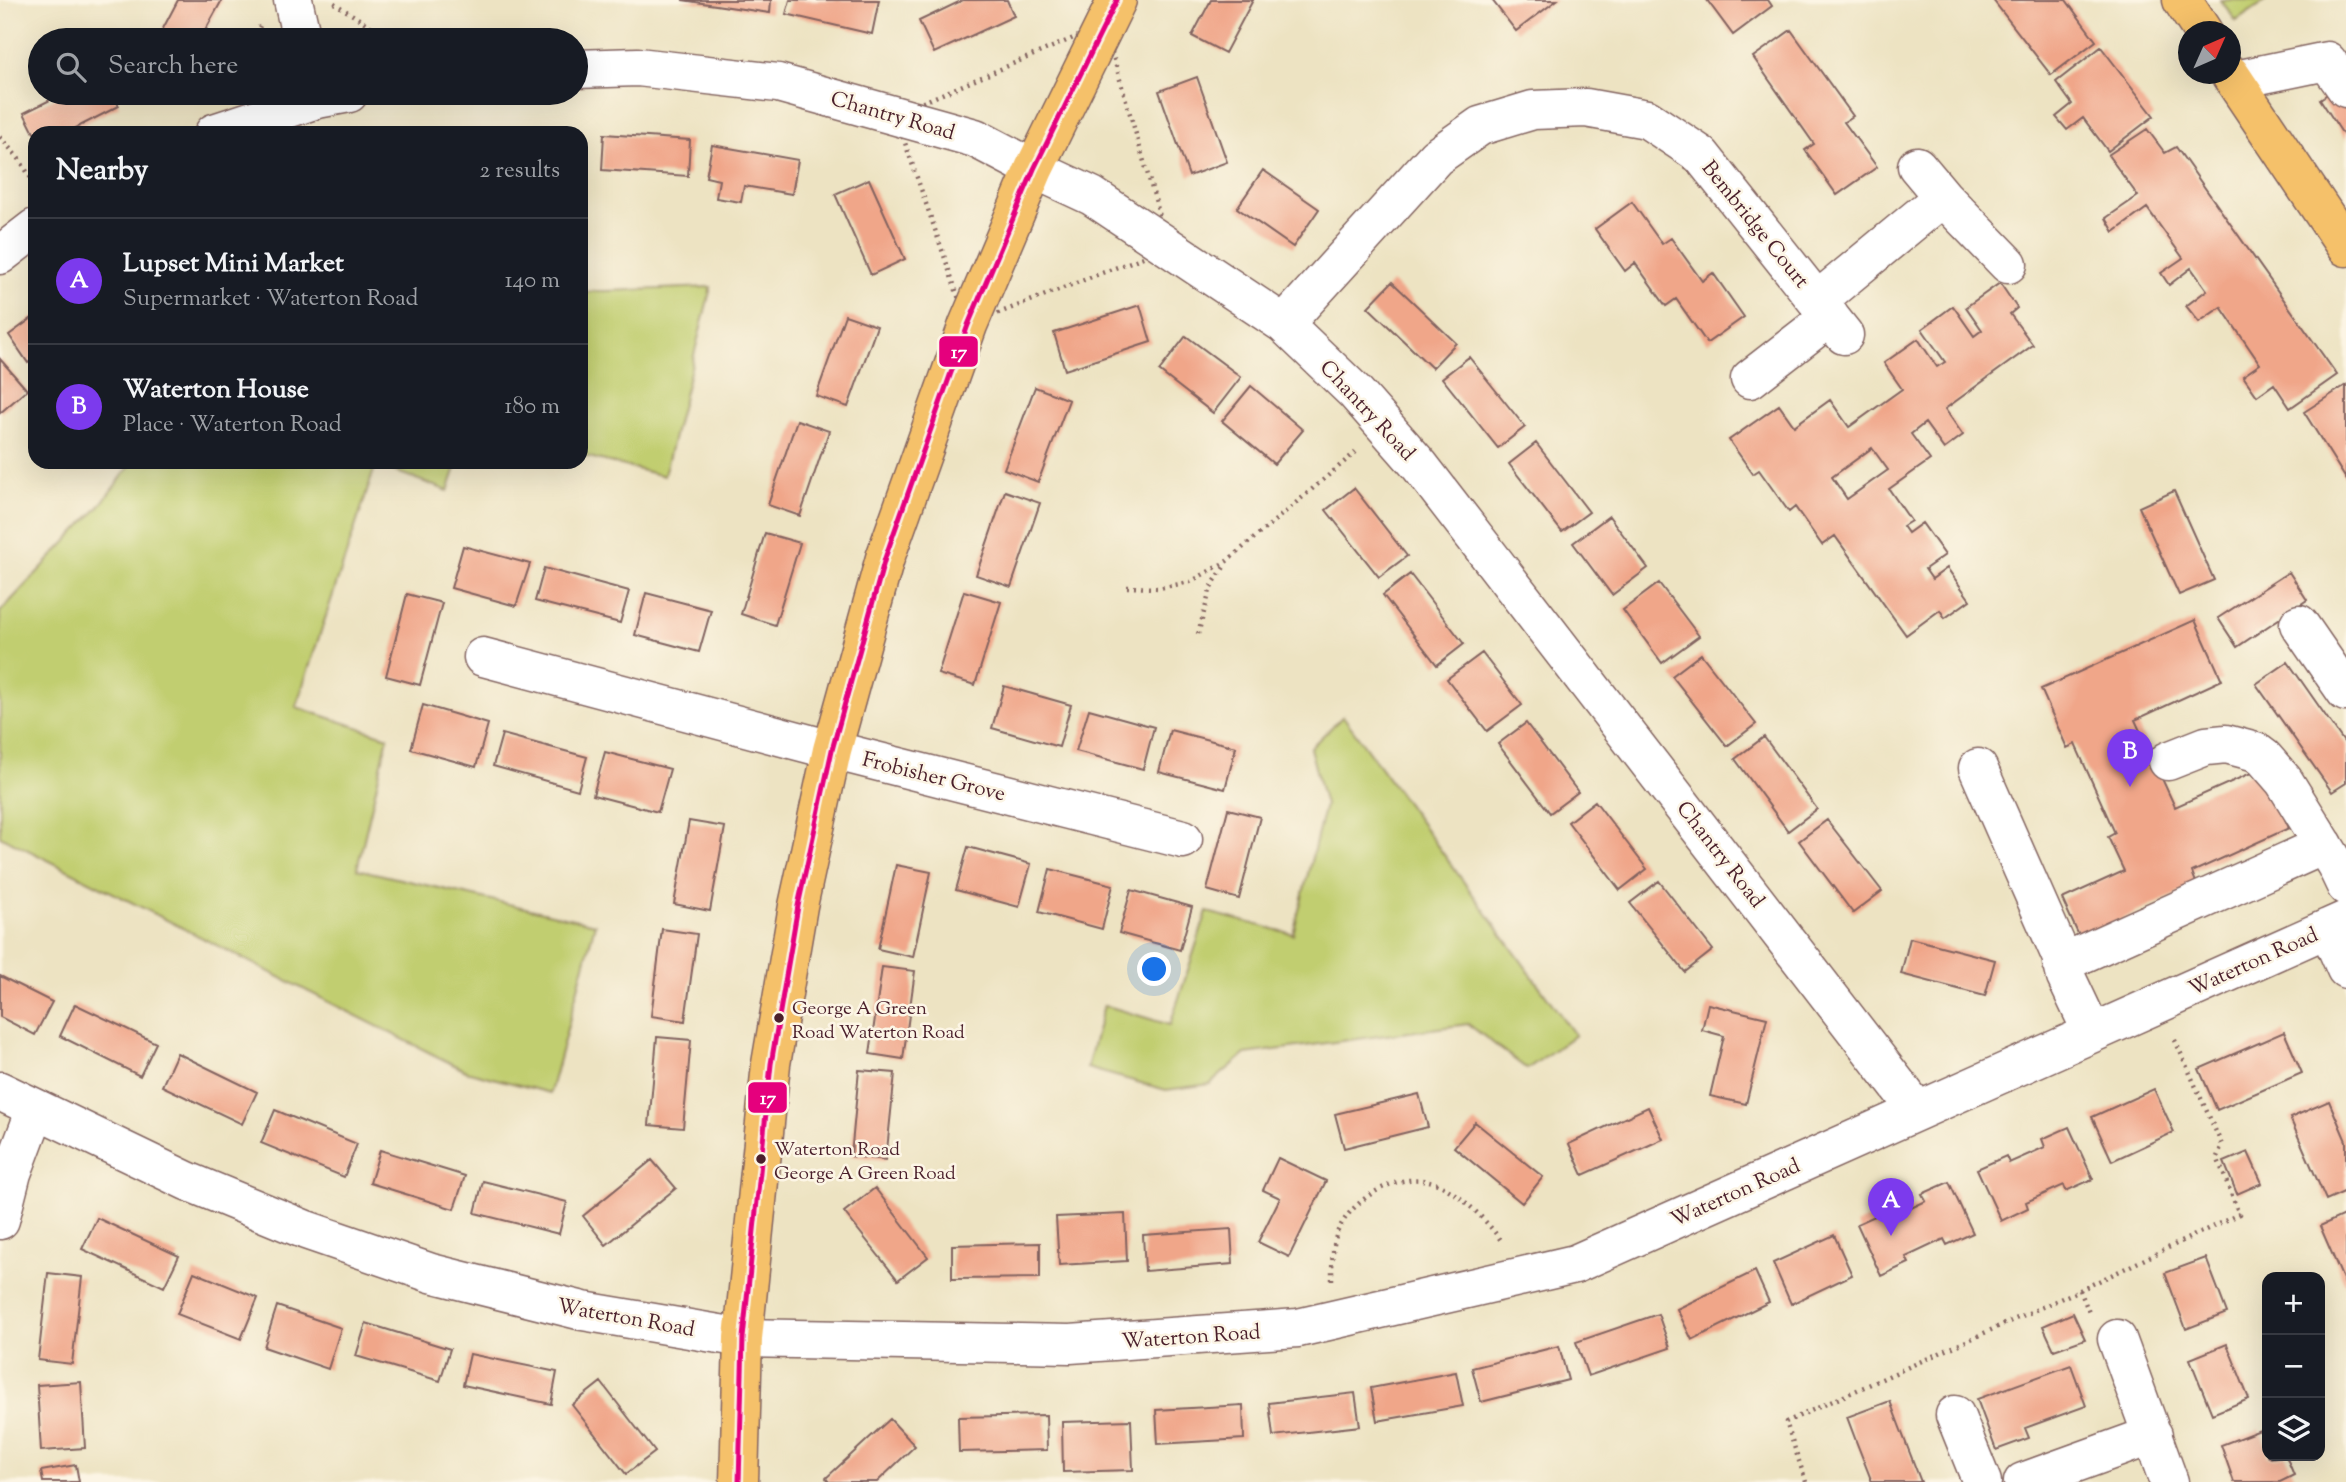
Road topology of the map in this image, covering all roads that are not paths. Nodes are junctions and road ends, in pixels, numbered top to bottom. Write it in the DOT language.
graph roads {
  1 [pos="293,0"];
  2 [pos="1117,0"];
  3 [pos="2182,0"];
  4 [pos="2196,21"];
  5 [pos="299,28"];
  6 [pos="588,69"];
  7 [pos="2340,69"];
  8 [pos="2241,76"];
  9 [pos="2238,84"];
  10 [pos="297,105"];
  11 [pos="235,126"];
  12 [pos="1917,166"];
  13 [pos="1034,169"];
  14 [pos="1943,197"];
  15 [pos="28,233"];
  16 [pos="2346,247"];
  17 [pos="0,255"];
  18 [pos="2008,264"];
  19 [pos="1830,317"];
  20 [pos="1284,324"];
  21 [pos="1750,379"];
  22 [pos="2300,624"];
  23 [pos="483,657"];
  24 [pos="2346,692"];
  25 [pos="832,750"];
  26 [pos="2168,761"];
  27 [pos="1978,768"];
  28 [pos="1183,839"];
  29 [pos="2324,845"];
  30 [pos="2346,886"];
  31 [pos="2337,924"];
  32 [pos="2062,963"];
  33 [pos="2346,969"];
  34 [pos="2092,1032"];
  35 [pos="0,1091"];
  36 [pos="36,1109"];
  37 [pos="1917,1110"];
  38 [pos="0,1220"];
  39 [pos="743,1338"];
  40 [pos="2117,1339"];
  41 [pos="1955,1415"];
  42 [pos="2153,1435"];
  43 [pos="739,1482"];
  44 [pos="1982,1482"];
  45 [pos="2023,1482"];
  46 [pos="2169,1482"];
  1 -- 5 [label="street"];
  2 -- 13 [label="main road"];
  3 -- 4 [label="main road"];
  6 -- 13 [label="street, Chantry Road"];
  7 -- 8 [label="street"];
  9 -- 16 [label="main road"];
  10 -- 11 [label="street"];
  12 -- 14 [label="street"];
  13 -- 20 [label="street, Chantry Road"];
  13 -- 25 [label="main road"];
  14 -- 18 [label="street"];
  14 -- 19 [label="street"];
  15 -- 17 [label="street"];
  19 -- 20 [label="street, Bembridge Court"];
  19 -- 21 [label="street"];
  20 -- 37 [label="street, Chantry Road"];
  22 -- 24 [label="street"];
  23 -- 25 [label="street, Frobisher Grove"];
  25 -- 28 [label="street, Frobisher Grove"];
  25 -- 39 [label="main road"];
  26 -- 29 [label="street"];
  27 -- 32 [label="street"];
  29 -- 30 [label="street"];
  29 -- 32 [label="street"];
  31 -- 33 [label="street"];
  31 -- 34 [label="street, Waterton Road"];
  32 -- 34 [label="street"];
  34 -- 37 [label="street, Waterton Road"];
  35 -- 36 [label="street, Waterton Road"];
  36 -- 38 [label="street"];
  36 -- 39 [label="street, Waterton Road"];
  37 -- 39 [label="street, Waterton Road"];
  39 -- 43 [label="main road"];
  40 -- 42 [label="street"];
  41 -- 44 [label="street"];
  42 -- 45 [label="street"];
  42 -- 46 [label="street"];
}
